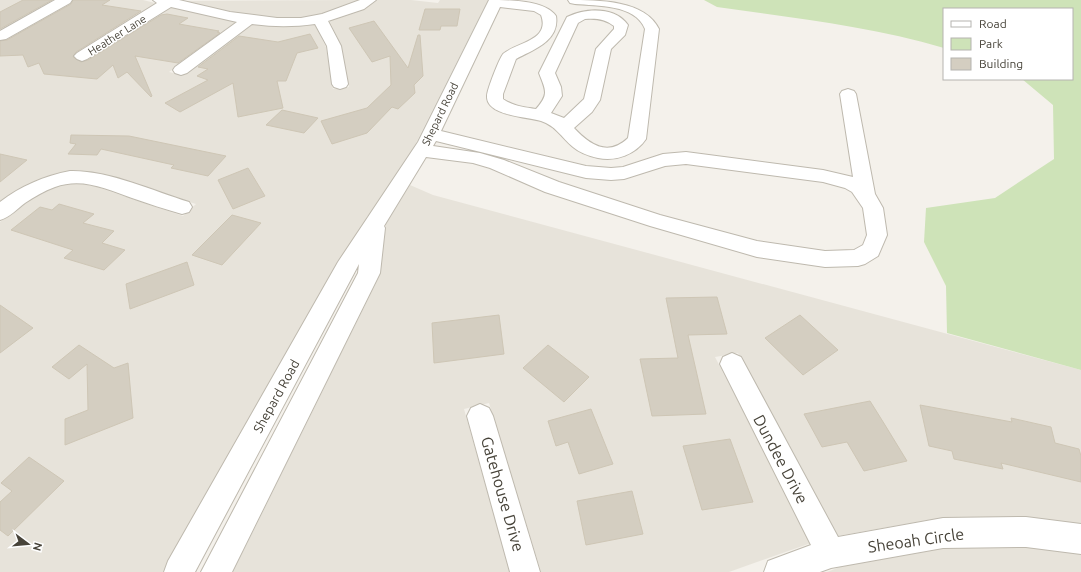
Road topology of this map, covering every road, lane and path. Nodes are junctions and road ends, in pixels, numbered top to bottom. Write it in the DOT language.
graph roads {
  1 [pos="65,0"];
  2 [pos="370,0"];
  3 [pos="575,0"];
  4 [pos="167,1"];
  5 [pos="495,1"];
  6 [pos="594,8"];
  7 [pos="320,19"];
  8 [pos="250,20"];
  9 [pos="0,36"];
  10 [pos="82,56"];
  11 [pos="181,70"];
  12 [pos="340,84"];
  13 [pos="848,94"];
  14 [pos="540,115"];
  15 [pos="564,127"];
  16 [pos="431,134"];
  17 [pos="422,151"];
  18 [pos="865,194"];
  19 [pos="182,207"];
  20 [pos="0,213"];
  21 [pos="376,223"];
  22 [pos="732,364"];
  23 [pos="480,416"];
  24 [pos="1081,539"];
  25 [pos="831,553"];
  26 [pos="179,572"];
  27 [pos="216,572"];
  28 [pos="525,572"];
  29 [pos="779,572"];
  1 -- 9 [label="street"];
  2 -- 7 [label="street"];
  3 -- 6 [label="street"];
  4 -- 8 [label="street"];
  4 -- 10 [label="street, Heather Lane"];
  5 -- 14 [label="street"];
  5 -- 16 [label="street, Shepard Road"];
  6 -- 14 [label="street"];
  6 -- 15 [label="street"];
  6 -- 15 [label="street"];
  7 -- 8 [label="street"];
  7 -- 12 [label="street"];
  8 -- 11 [label="street"];
  13 -- 18 [label="street"];
  14 -- 15 [label="street"];
  16 -- 17 [label="street, Shepard Road"];
  16 -- 18 [label="street"];
  17 -- 18 [label="street"];
  17 -- 21 [label="street, Shepard Road"];
  19 -- 20 [label="street"];
  21 -- 26 [label="street, Shepard Road"];
  21 -- 27 [label="street, Shepard Road"];
  22 -- 25 [label="street, Dundee Drive"];
  23 -- 28 [label="street, Gatehouse Drive"];
  24 -- 25 [label="street, Sheoah Circle"];
  25 -- 29 [label="street, Sheoah Circle"];
}
